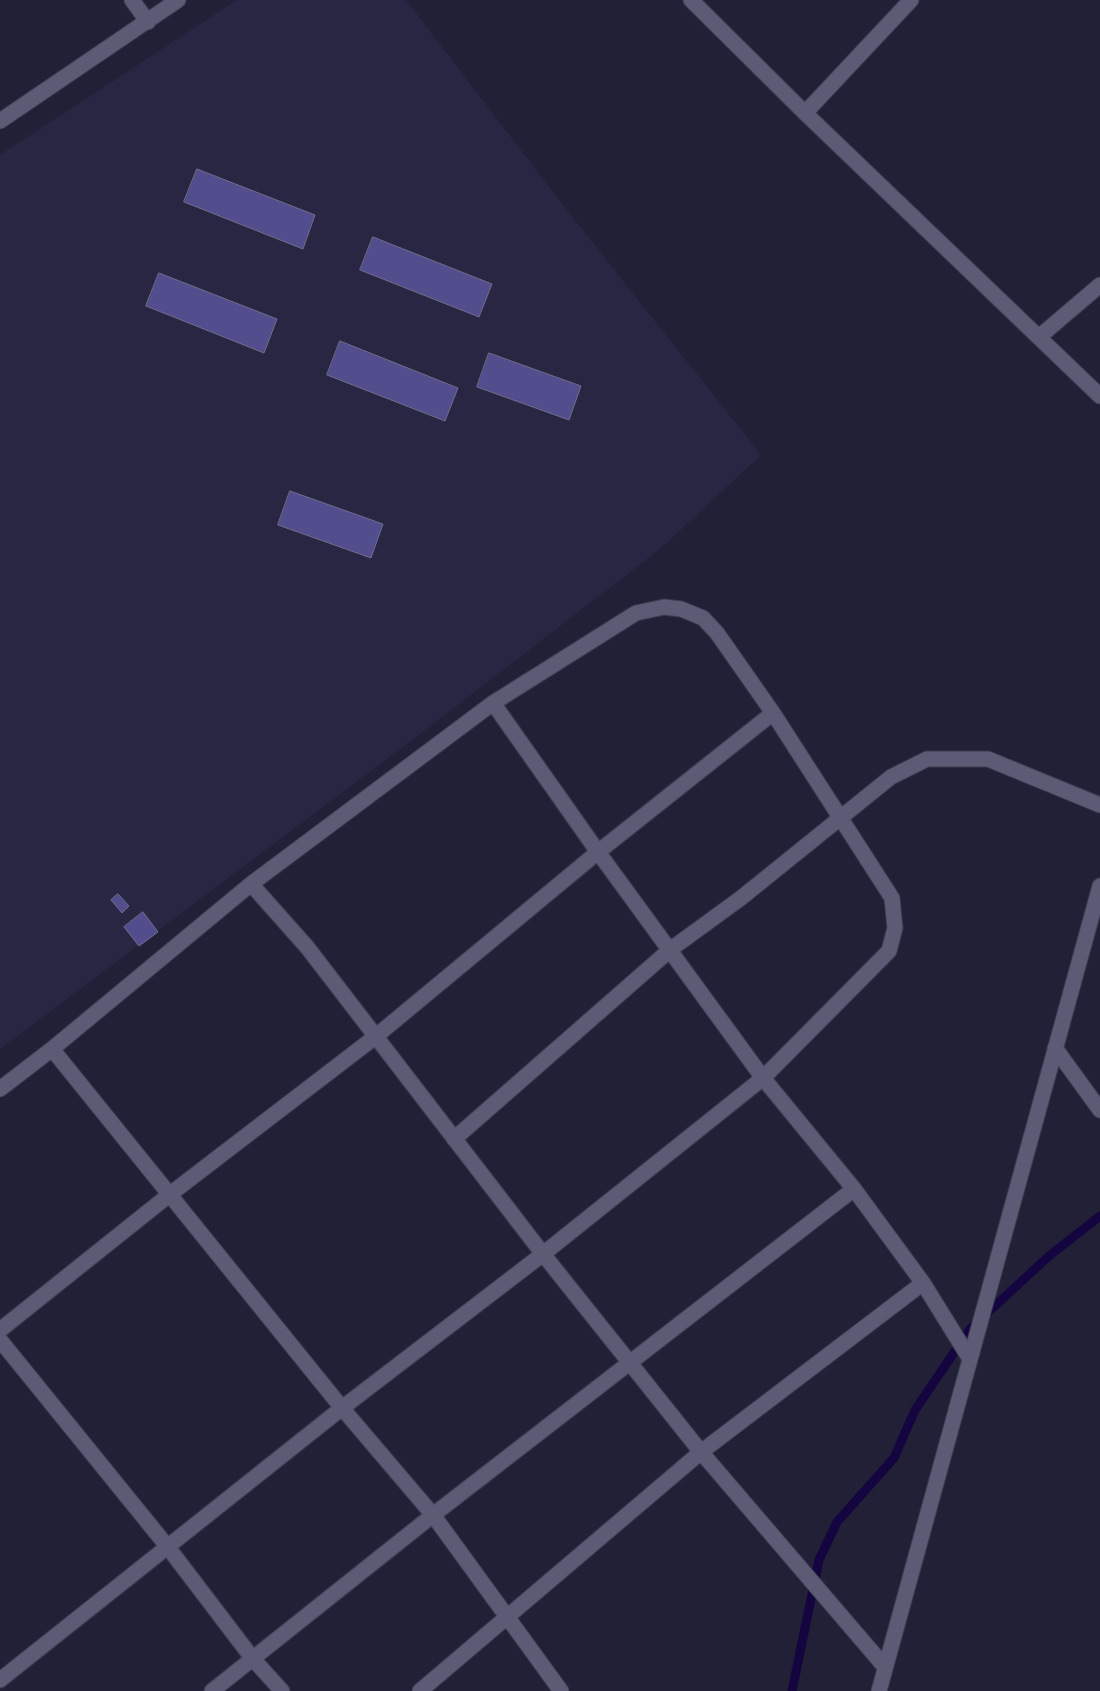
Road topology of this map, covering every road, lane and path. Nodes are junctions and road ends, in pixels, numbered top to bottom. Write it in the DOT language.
graph roads {
  1 [pos="132,0"];
  2 [pos="178,0"];
  3 [pos="692,0"];
  4 [pos="911,0"];
  5 [pos="148,22"];
  6 [pos="805,113"];
  7 [pos="0,120"];
  8 [pos="1100,285"];
  9 [pos="1039,337"];
  10 [pos="1100,396"];
  11 [pos="493,703"];
  12 [pos="772,713"];
  13 [pos="1100,805"];
  14 [pos="840,818"];
  15 [pos="598,852"];
  16 [pos="252,884"];
  17 [pos="1100,886"];
  18 [pos="671,949"];
  19 [pos="375,1037"];
  20 [pos="1055,1048"];
  21 [pos="52,1049"];
  22 [pos="763,1078"];
  23 [pos="0,1089"];
  24 [pos="1100,1110"];
  25 [pos="454,1139"];
  26 [pos="854,1189"];
  27 [pos="169,1195"];
  28 [pos="544,1254"];
  29 [pos="923,1283"];
  30 [pos="0,1330"];
  31 [pos="0,1340"];
  32 [pos="970,1359"];
  33 [pos="629,1361"];
  34 [pos="342,1408"];
  35 [pos="701,1452"];
  36 [pos="433,1515"];
  37 [pos="167,1546"];
  38 [pos="506,1616"];
  39 [pos="253,1659"];
  40 [pos="885,1666"];
  41 [pos="0,1680"];
  42 [pos="212,1691"];
  43 [pos="282,1691"];
  44 [pos="420,1691"];
  45 [pos="561,1691"];
  46 [pos="879,1691"];
  1 -- 5 [label="street"];
  2 -- 5 [label="street"];
  3 -- 6 [label="street"];
  4 -- 6 [label="street"];
  5 -- 7 [label="street"];
  6 -- 9 [label="street"];
  8 -- 9 [label="street"];
  9 -- 10 [label="street"];
  11 -- 12 [label="street"];
  11 -- 15 [label="street"];
  11 -- 16 [label="street"];
  12 -- 14 [label="street"];
  12 -- 15 [label="street"];
  13 -- 14 [label="street"];
  14 -- 18 [label="street"];
  14 -- 22 [label="street"];
  15 -- 18 [label="street"];
  15 -- 19 [label="street"];
  16 -- 19 [label="street"];
  16 -- 21 [label="street"];
  17 -- 20 [label="street"];
  18 -- 22 [label="street"];
  18 -- 25 [label="street"];
  19 -- 25 [label="street"];
  19 -- 27 [label="street"];
  20 -- 24 [label="street"];
  20 -- 32 [label="street"];
  21 -- 23 [label="street"];
  21 -- 27 [label="street"];
  22 -- 26 [label="street"];
  22 -- 28 [label="street"];
  25 -- 28 [label="street"];
  26 -- 29 [label="street"];
  26 -- 33 [label="street"];
  27 -- 30 [label="street"];
  27 -- 34 [label="street"];
  28 -- 33 [label="street"];
  28 -- 34 [label="street"];
  29 -- 32 [label="street"];
  29 -- 35 [label="street"];
  31 -- 37 [label="street"];
  32 -- 40 [label="street"];
  33 -- 35 [label="street"];
  33 -- 36 [label="street"];
  34 -- 36 [label="street"];
  34 -- 37 [label="street"];
  35 -- 38 [label="street"];
  35 -- 40 [label="street"];
  36 -- 38 [label="street"];
  36 -- 39 [label="street"];
  37 -- 39 [label="street"];
  37 -- 41 [label="street"];
  38 -- 44 [label="street"];
  38 -- 45 [label="street"];
  39 -- 42 [label="street"];
  39 -- 43 [label="street"];
  40 -- 46 [label="street"];
}
